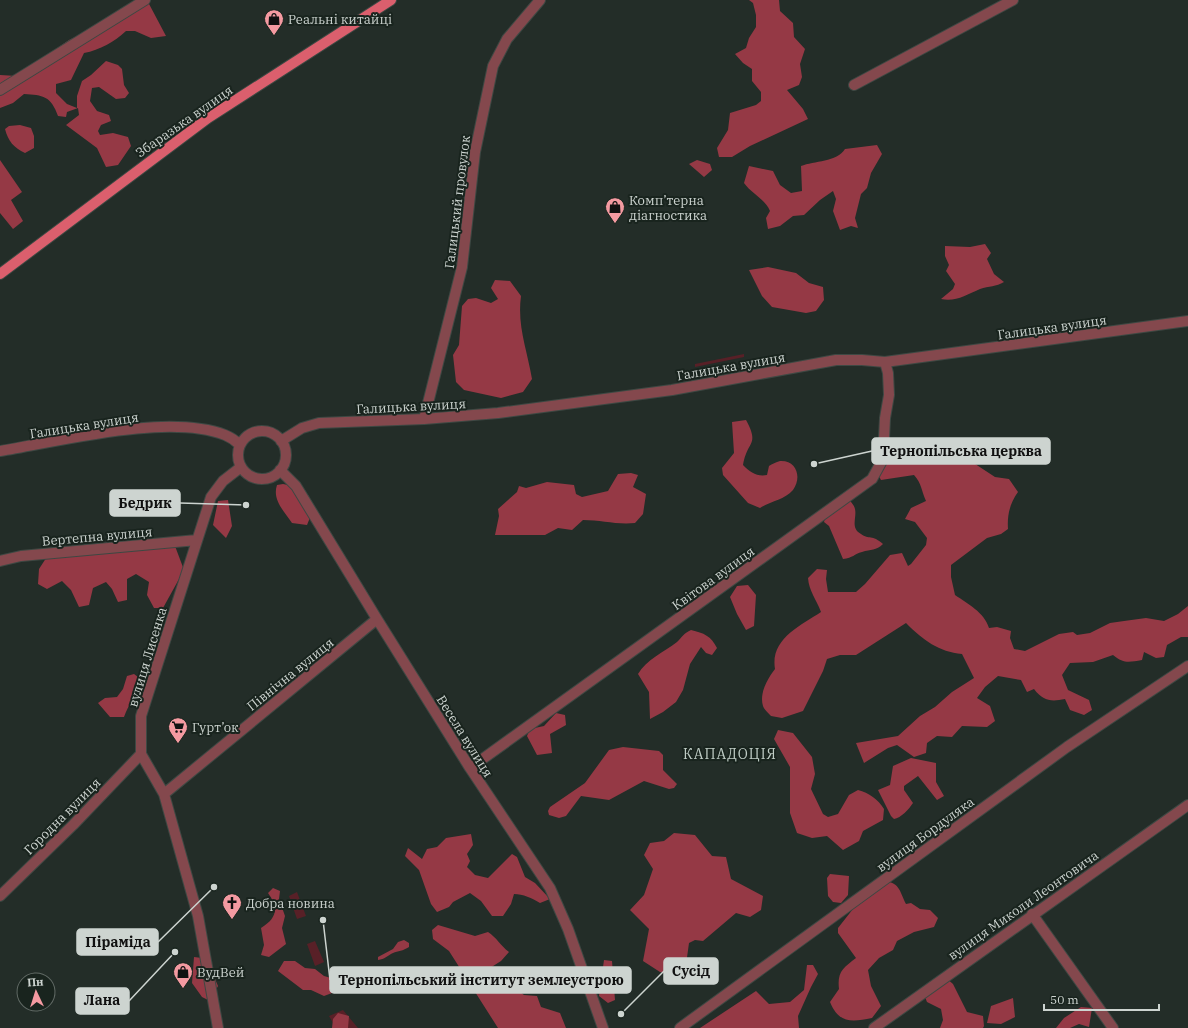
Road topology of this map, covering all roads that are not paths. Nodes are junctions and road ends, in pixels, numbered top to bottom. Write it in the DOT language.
graph roads {
  1 [pos="145,0"];
  2 [pos="391,0"];
  3 [pos="540,0"];
  4 [pos="1013,0"];
  5 [pos="854,85"];
  6 [pos="0,90"];
  7 [pos="0,274"];
  8 [pos="1188,321"];
  9 [pos="885,362"];
  10 [pos="424,419"];
  11 [pos="281,441"];
  12 [pos="240,444"];
  13 [pos="0,451"];
  14 [pos="241,467"];
  15 [pos="280,470"];
  16 [pos="197,540"];
  17 [pos="0,561"];
  18 [pos="377,620"];
  19 [pos="1188,666"];
  20 [pos="141,754"];
  21 [pos="470,768"];
  22 [pos="164,794"];
  23 [pos="1188,805"];
  24 [pos="0,896"];
  25 [pos="1032,914"];
  26 [pos="218,1028"];
  27 [pos="603,1028"];
  28 [pos="680,1028"];
  29 [pos="874,1028"];
  30 [pos="1113,1028"];
  1 -- 6 [label="street"];
  2 -- 7 [label="main road, Збаразька вулиця"];
  3 -- 10 [label="street, Галицький провулок"];
  4 -- 5 [label="street"];
  8 -- 9 [label="street, Галицька вулиця"];
  9 -- 10 [label="street, Галицька вулиця"];
  9 -- 21 [label="street, Квітова вулиця"];
  10 -- 11 [label="street, Галицька вулиця"];
  11 -- 12 [label="street"];
  11 -- 15 [label="street"];
  12 -- 13 [label="street, Галицька вулиця"];
  12 -- 14 [label="street"];
  14 -- 15 [label="street"];
  14 -- 16 [label="street, вулиця Лисенка"];
  15 -- 18 [label="street, Весела вулиця"];
  16 -- 17 [label="street, Вертепна вулиця"];
  16 -- 20 [label="street, вулиця Лисенка"];
  18 -- 21 [label="street, Весела вулиця"];
  18 -- 22 [label="street, Північна вулиця"];
  19 -- 28 [label="street, вулиця Бордуляка"];
  20 -- 22 [label="street"];
  20 -- 24 [label="street, Городна вулиця"];
  21 -- 27 [label="street, Весела вулиця"];
  22 -- 26 [label="street"];
  23 -- 25 [label="street, вулиця Миколи Леонтовича"];
  25 -- 29 [label="street, вулиця Миколи Леонтовича"];
  25 -- 30 [label="street"];
}
